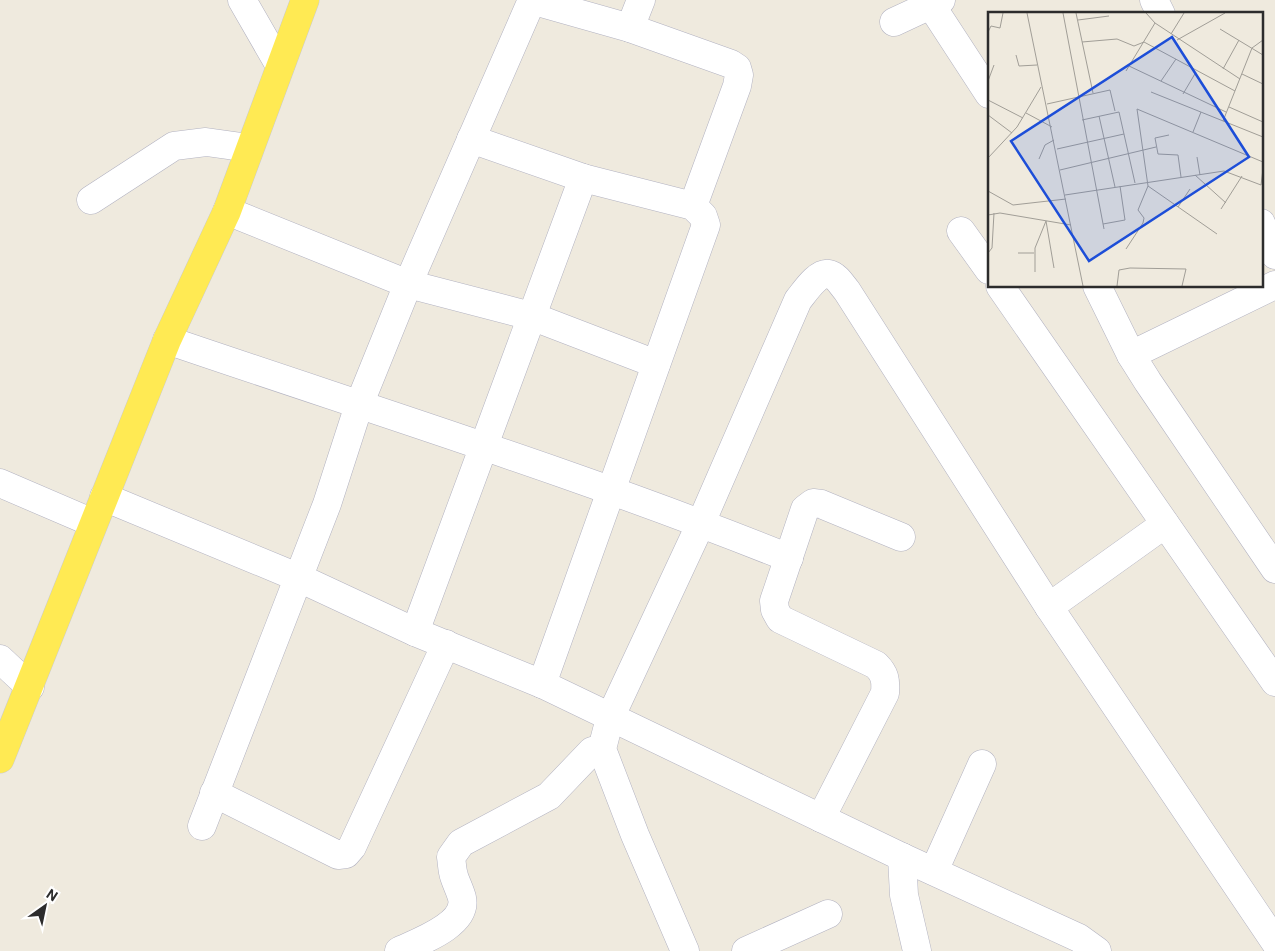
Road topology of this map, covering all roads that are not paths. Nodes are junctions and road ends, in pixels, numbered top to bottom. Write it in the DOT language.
graph roads {
  1 [pos="242,0"];
  2 [pos="305,0"];
  3 [pos="532,0"];
  4 [pos="641,0"];
  5 [pos="1154,0"];
  6 [pos="936,2"];
  7 [pos="1160,12"];
  8 [pos="894,22"];
  9 [pos="630,28"];
  10 [pos="280,66"];
  11 [pos="988,92"];
  12 [pos="471,139"];
  13 [pos="249,148"];
  14 [pos="583,178"];
  15 [pos="92,200"];
  16 [pos="693,206"];
  17 [pos="227,211"];
  18 [pos="1262,225"];
  19 [pos="962,231"];
  20 [pos="1275,255"];
  21 [pos="988,269"];
  22 [pos="408,284"];
  23 [pos="1275,285"];
  24 [pos="1001,288"];
  25 [pos="1099,288"];
  26 [pos="531,316"];
  27 [pos="167,340"];
  28 [pos="1131,355"];
  29 [pos="656,364"];
  30 [pos="359,405"];
  31 [pos="484,447"];
  32 [pos="0,483"];
  33 [pos="610,492"];
  34 [pos="104,497"];
  35 [pos="93,523"];
  36 [pos="701,523"];
  37 [pos="1165,524"];
  38 [pos="902,537"];
  39 [pos="789,558"];
  40 [pos="1275,570"];
  41 [pos="297,577"];
  42 [pos="1049,607"];
  43 [pos="415,632"];
  44 [pos="446,644"];
  45 [pos="1265,649"];
  46 [pos="0,659"];
  47 [pos="1275,682"];
  48 [pos="542,684"];
  49 [pos="30,686"];
  50 [pos="610,718"];
  51 [pos="602,749"];
  52 [pos="0,759"];
  53 [pos="982,764"];
  54 [pos="214,794"];
  55 [pos="820,818"];
  56 [pos="202,826"];
  57 [pos="902,857"];
  58 [pos="934,871"];
  59 [pos="828,914"];
  60 [pos="1275,942"];
  61 [pos="399,951"];
  62 [pos="685,951"];
  63 [pos="746,951"];
  64 [pos="917,951"];
  65 [pos="1097,951"];
  1 -- 10 [label="street"];
  2 -- 10 [label="main road"];
  3 -- 9 [label="street"];
  3 -- 12 [label="street"];
  4 -- 9 [label="street"];
  5 -- 7 [label="street"];
  6 -- 8 [label="street"];
  6 -- 11 [label="street"];
  9 -- 16 [label="street"];
  10 -- 13 [label="main road"];
  12 -- 14 [label="street"];
  12 -- 22 [label="street"];
  13 -- 15 [label="street"];
  13 -- 17 [label="main road"];
  14 -- 16 [label="street"];
  14 -- 26 [label="street"];
  16 -- 29 [label="street"];
  17 -- 22 [label="street"];
  17 -- 27 [label="main road"];
  18 -- 20 [label="street"];
  19 -- 21 [label="street"];
  22 -- 26 [label="street"];
  22 -- 30 [label="street"];
  23 -- 28 [label="street"];
  24 -- 37 [label="street"];
  25 -- 28 [label="street"];
  26 -- 29 [label="street"];
  26 -- 31 [label="street"];
  27 -- 30 [label="street"];
  27 -- 34 [label="main road"];
  28 -- 40 [label="street"];
  29 -- 33 [label="street"];
  30 -- 31 [label="street"];
  30 -- 41 [label="street"];
  31 -- 33 [label="street"];
  31 -- 43 [label="street"];
  32 -- 35 [label="street"];
  33 -- 36 [label="street"];
  33 -- 48 [label="street"];
  34 -- 35 [label="main road"];
  34 -- 41 [label="street"];
  35 -- 49 [label="main road"];
  36 -- 39 [label="street"];
  36 -- 42 [label="street"];
  36 -- 50 [label="street"];
  37 -- 42 [label="street"];
  37 -- 45 [label="street"];
  38 -- 39 [label="street"];
  39 -- 55 [label="street"];
  41 -- 43 [label="street"];
  41 -- 54 [label="street"];
  42 -- 60 [label="street"];
  43 -- 44 [label="street"];
  44 -- 48 [label="street"];
  44 -- 54 [label="street"];
  45 -- 47 [label="street"];
  46 -- 49 [label="street"];
  48 -- 50 [label="street"];
  49 -- 52 [label="main road"];
  50 -- 51 [label="street"];
  50 -- 55 [label="street"];
  51 -- 61 [label="street"];
  51 -- 62 [label="street"];
  53 -- 58 [label="street"];
  54 -- 56 [label="street"];
  55 -- 57 [label="street"];
  57 -- 58 [label="street"];
  57 -- 64 [label="street"];
  58 -- 65 [label="street"];
  59 -- 63 [label="street"];
}
